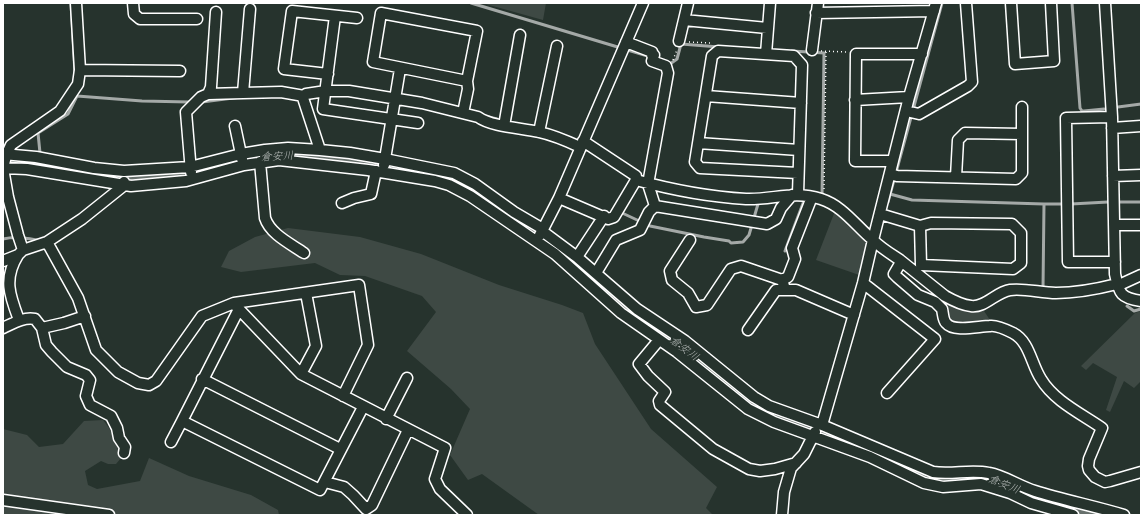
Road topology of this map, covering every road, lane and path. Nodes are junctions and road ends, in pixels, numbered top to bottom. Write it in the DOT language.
graph roads {
  1 [pos="76,3"];
  2 [pos="133,3"];
  3 [pos="643,3"];
  4 [pos="688,3"];
  5 [pos="770,3"];
  6 [pos="966,3"];
  7 [pos="1011,3"];
  8 [pos="1051,3"];
  9 [pos="1105,3"];
  10 [pos="935,7"];
  11 [pos="817,8"];
  12 [pos="250,9"];
  13 [pos="216,12"];
  14 [pos="335,16"];
  15 [pos="357,18"];
  16 [pos="197,19"];
  17 [pos="684,20"];
  18 [pos="767,28"];
  19 [pos="520,35"];
  20 [pos="679,41"];
  21 [pos="557,46"];
  22 [pos="624,46"];
  23 [pos="812,50"];
  24 [pos="826,51"];
  25 [pos="766,54"];
  26 [pos="922,54"];
  27 [pos="670,60"];
  28 [pos="400,69"];
  29 [pos="80,70"];
  30 [pos="180,71"];
  31 [pos="328,74"];
  32 [pos="467,81"];
  33 [pos="326,91"];
  34 [pos="243,93"];
  35 [pos="208,94"];
  36 [pos="303,95"];
  37 [pos="706,96"];
  38 [pos="396,97"];
  39 [pos="909,97"];
  40 [pos="855,100"];
  41 [pos="801,103"];
  42 [pos="1022,107"];
  43 [pos="910,112"];
  44 [pos="463,113"];
  45 [pos="391,119"];
  46 [pos="418,123"];
  47 [pos="1112,123"];
  48 [pos="235,126"];
  49 [pos="504,126"];
  50 [pos="1141,126"];
  51 [pos="540,130"];
  52 [pos="1022,134"];
  53 [pos="698,143"];
  54 [pos="579,145"];
  55 [pos="320,150"];
  56 [pos="798,150"];
  57 [pos="242,159"];
  58 [pos="4,161"];
  59 [pos="893,161"];
  60 [pos="260,162"];
  61 [pos="382,166"];
  62 [pos="798,173"];
  63 [pos="189,175"];
  64 [pos="894,175"];
  65 [pos="1141,175"];
  66 [pos="1113,176"];
  67 [pos="956,177"];
  68 [pos="124,178"];
  69 [pos="636,180"];
  70 [pos="648,181"];
  71 [pos="792,196"];
  72 [pos="6,198"];
  73 [pos="559,198"];
  74 [pos="824,200"];
  75 [pos="810,202"];
  76 [pos="342,203"];
  77 [pos="655,206"];
  78 [pos="883,215"];
  79 [pos="604,216"];
  80 [pos="1114,225"];
  81 [pos="1141,225"];
  82 [pos="920,226"];
  83 [pos="542,230"];
  84 [pos="690,240"];
  85 [pos="873,240"];
  86 [pos="47,242"];
  87 [pos="536,242"];
  88 [pos="20,252"];
  89 [pos="561,253"];
  90 [pos="304,254"];
  91 [pos="577,257"];
  92 [pos="3,261"];
  93 [pos="901,262"];
  94 [pos="1114,262"];
  95 [pos="921,265"];
  96 [pos="596,273"];
  97 [pos="1141,275"];
  98 [pos="923,279"];
  99 [pos="863,283"];
  100 [pos="784,285"];
  101 [pos="1117,285"];
  102 [pos="306,293"];
  103 [pos="1141,301"];
  104 [pos="236,306"];
  105 [pos="854,315"];
  106 [pos="85,316"];
  107 [pos="19,320"];
  108 [pos="3,328"];
  109 [pos="42,328"];
  110 [pos="748,330"];
  111 [pos="659,340"];
  112 [pos="301,374"];
  113 [pos="407,378"];
  114 [pos="202,379"];
  115 [pos="887,393"];
  116 [pos="343,396"];
  117 [pos="363,407"];
  118 [pos="386,419"];
  119 [pos="182,421"];
  120 [pos="820,425"];
  121 [pos="408,430"];
  122 [pos="812,436"];
  123 [pos="171,442"];
  124 [pos="340,449"];
  125 [pos="124,453"];
  126 [pos="796,463"];
  127 [pos="1141,472"];
  128 [pos="325,482"];
  129 [pos="1033,490"];
  130 [pos="3,500"];
  131 [pos="1031,503"];
  132 [pos="109,515"];
  133 [pos="467,515"];
  134 [pos="782,515"];
  135 [pos="1073,515"];
  136 [pos="1124,515"];
  1 -- 29 [label="street"];
  2 -- 16 [label="street"];
  3 -- 22 [label="street"];
  4 -- 17 [label="street"];
  5 -- 18 [label="street"];
  6 -- 43 [label="street"];
  7 -- 8 [label="street"];
  9 -- 47 [label="street"];
  10 -- 11 [label="street"];
  10 -- 26 [label="street"];
  11 -- 23 [label="street"];
  12 -- 34 [label="street"];
  13 -- 35 [label="street"];
  14 -- 15 [label="street"];
  14 -- 31 [label="street"];
  14 -- 31 [label="street"];
  17 -- 18 [label="street"];
  17 -- 20 [label="street"];
  18 -- 25 [label="street"];
  19 -- 49 [label="street"];
  20 -- 27 [label="path"];
  21 -- 51 [label="street"];
  22 -- 54 [label="street"];
  22 -- 70 [label="street"];
  24 -- 74 [label="path"];
  25 -- 37 [label="street"];
  25 -- 41 [label="street"];
  26 -- 39 [label="street"];
  26 -- 40 [label="street"];
  28 -- 32 [label="street"];
  28 -- 32 [label="street"];
  28 -- 38 [label="street"];
  29 -- 30 [label="street"];
  29 -- 58 [label="street"];
  31 -- 33 [label="street"];
  32 -- 44 [label="street"];
  33 -- 36 [label="street"];
  33 -- 38 [label="street"];
  33 -- 45 [label="street"];
  34 -- 35 [label="street"];
  34 -- 36 [label="street"];
  35 -- 63 [label="street"];
  36 -- 55 [label="street"];
  37 -- 41 [label="street"];
  37 -- 53 [label="street"];
  38 -- 44 [label="street"];
  38 -- 45 [label="street"];
  39 -- 40 [label="street"];
  39 -- 43 [label="street"];
  40 -- 59 [label="street"];
  41 -- 56 [label="street"];
  42 -- 52 [label="street"];
  43 -- 59 [label="street"];
  44 -- 49 [label="street"];
  45 -- 46 [label="street"];
  45 -- 61 [label="street"];
  47 -- 50 [label="street"];
  47 -- 66 [label="street"];
  47 -- 94 [label="street"];
  48 -- 57 [label="street"];
  49 -- 51 [label="street"];
  51 -- 54 [label="street"];
  52 -- 67 [label="street"];
  52 -- 67 [label="street"];
  53 -- 56 [label="street"];
  53 -- 62 [label="street"];
  54 -- 69 [label="street"];
  54 -- 73 [label="street"];
  55 -- 57 [label="street"];
  55 -- 61 [label="street"];
  56 -- 62 [label="street"];
  57 -- 60 [label="street"];
  57 -- 63 [label="street"];
  57 -- 63 [label="street"];
  58 -- 68 [label="street"];
  58 -- 68 [label="street"];
  58 -- 72 [label="street"];
  59 -- 64 [label="street"];
  60 -- 61 [label="street"];
  60 -- 90 [label="street"];
  61 -- 76 [label="street"];
  61 -- 83 [label="street"];
  61 -- 87 [label="street"];
  62 -- 71 [label="street"];
  63 -- 68 [label="street"];
  63 -- 68 [label="street"];
  64 -- 67 [label="street"];
  64 -- 78 [label="street"];
  65 -- 66 [label="street"];
  66 -- 80 [label="street"];
  68 -- 86 [label="street"];
  69 -- 70 [label="street"];
  69 -- 79 [label="street"];
  70 -- 71 [label="street"];
  70 -- 77 [label="street"];
  71 -- 74 [label="street"];
  71 -- 77 [label="street"];
  72 -- 88 [label="street"];
  73 -- 79 [label="street"];
  73 -- 83 [label="street"];
  74 -- 85 [label="street"];
  75 -- 100 [label="street"];
  77 -- 96 [label="street"];
  78 -- 82 [label="street"];
  78 -- 85 [label="street"];
  79 -- 91 [label="street"];
  80 -- 81 [label="street"];
  80 -- 94 [label="street"];
  82 -- 95 [label="street"];
  82 -- 95 [label="street"];
  83 -- 87 [label="street"];
  83 -- 89 [label="street"];
  84 -- 100 [label="street"];
  85 -- 93 [label="street"];
  85 -- 99 [label="street"];
  86 -- 88 [label="street"];
  86 -- 106 [label="street"];
  87 -- 89 [label="street"];
  88 -- 92 [label="street"];
  88 -- 107 [label="street"];
  89 -- 91 [label="street"];
  89 -- 111 [label="street"];
  91 -- 96 [label="street"];
  93 -- 98 [label="street"];
  93 -- 127 [label="street"];
  94 -- 101 [label="street"];
  95 -- 98 [label="street"];
  96 -- 120 [label="street"];
  97 -- 101 [label="street"];
  98 -- 101 [label="street"];
  99 -- 105 [label="street"];
  99 -- 115 [label="street"];
  100 -- 105 [label="street"];
  100 -- 110 [label="street"];
  101 -- 103 [label="street"];
  102 -- 104 [label="street"];
  102 -- 112 [label="street"];
  102 -- 116 [label="street"];
  104 -- 106 [label="street"];
  104 -- 112 [label="street"];
  104 -- 114 [label="street"];
  105 -- 120 [label="street"];
  106 -- 109 [label="street"];
  107 -- 108 [label="street"];
  107 -- 109 [label="street"];
  109 -- 125 [label="street"];
  111 -- 122 [label="street"];
  111 -- 126 [label="street"];
  112 -- 116 [label="street"];
  113 -- 118 [label="street"];
  114 -- 119 [label="street"];
  114 -- 124 [label="street"];
  116 -- 117 [label="street"];
  117 -- 118 [label="street"];
  117 -- 124 [label="street"];
  118 -- 121 [label="street"];
  119 -- 123 [label="street"];
  119 -- 128 [label="street"];
  120 -- 122 [label="street"];
  120 -- 129 [label="street"];
  121 -- 128 [label="street"];
  121 -- 133 [label="street"];
  122 -- 126 [label="street"];
  122 -- 131 [label="street"];
  124 -- 128 [label="street"];
  126 -- 134 [label="street"];
  129 -- 131 [label="street"];
  129 -- 136 [label="street"];
  130 -- 132 [label="street"];
  131 -- 135 [label="street"];
}
